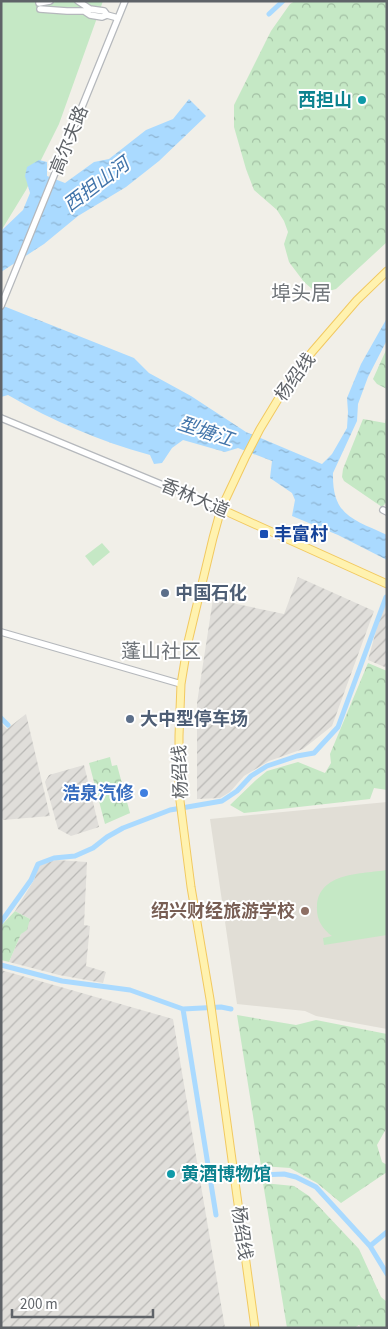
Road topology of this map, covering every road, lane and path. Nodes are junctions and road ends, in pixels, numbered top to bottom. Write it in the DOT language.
graph roads {
  1 [pos="50,1"];
  2 [pos="78,1"];
  3 [pos="125,1"];
  4 [pos="106,14"];
  5 [pos="118,18"];
  6 [pos="387,271"];
  7 [pos="1,306"];
  8 [pos="1,418"];
  9 [pos="221,509"];
  10 [pos="387,584"];
  11 [pos="1,632"];
  12 [pos="181,684"];
  13 [pos="256,1328"];
  1 -- 4 [label="street"];
  2 -- 4 [label="street"];
  3 -- 5 [label="street, 高尔夫路"];
  4 -- 5 [label="street"];
  5 -- 7 [label="street, 高尔夫路"];
  6 -- 9 [label="main road, 杨绍线"];
  8 -- 9 [label="street, 香林大道"];
  9 -- 10 [label="main road, 香林大道"];
  9 -- 12 [label="main road, 杨绍线"];
  11 -- 12 [label="street"];
  12 -- 13 [label="main road, 杨绍线"];
}
